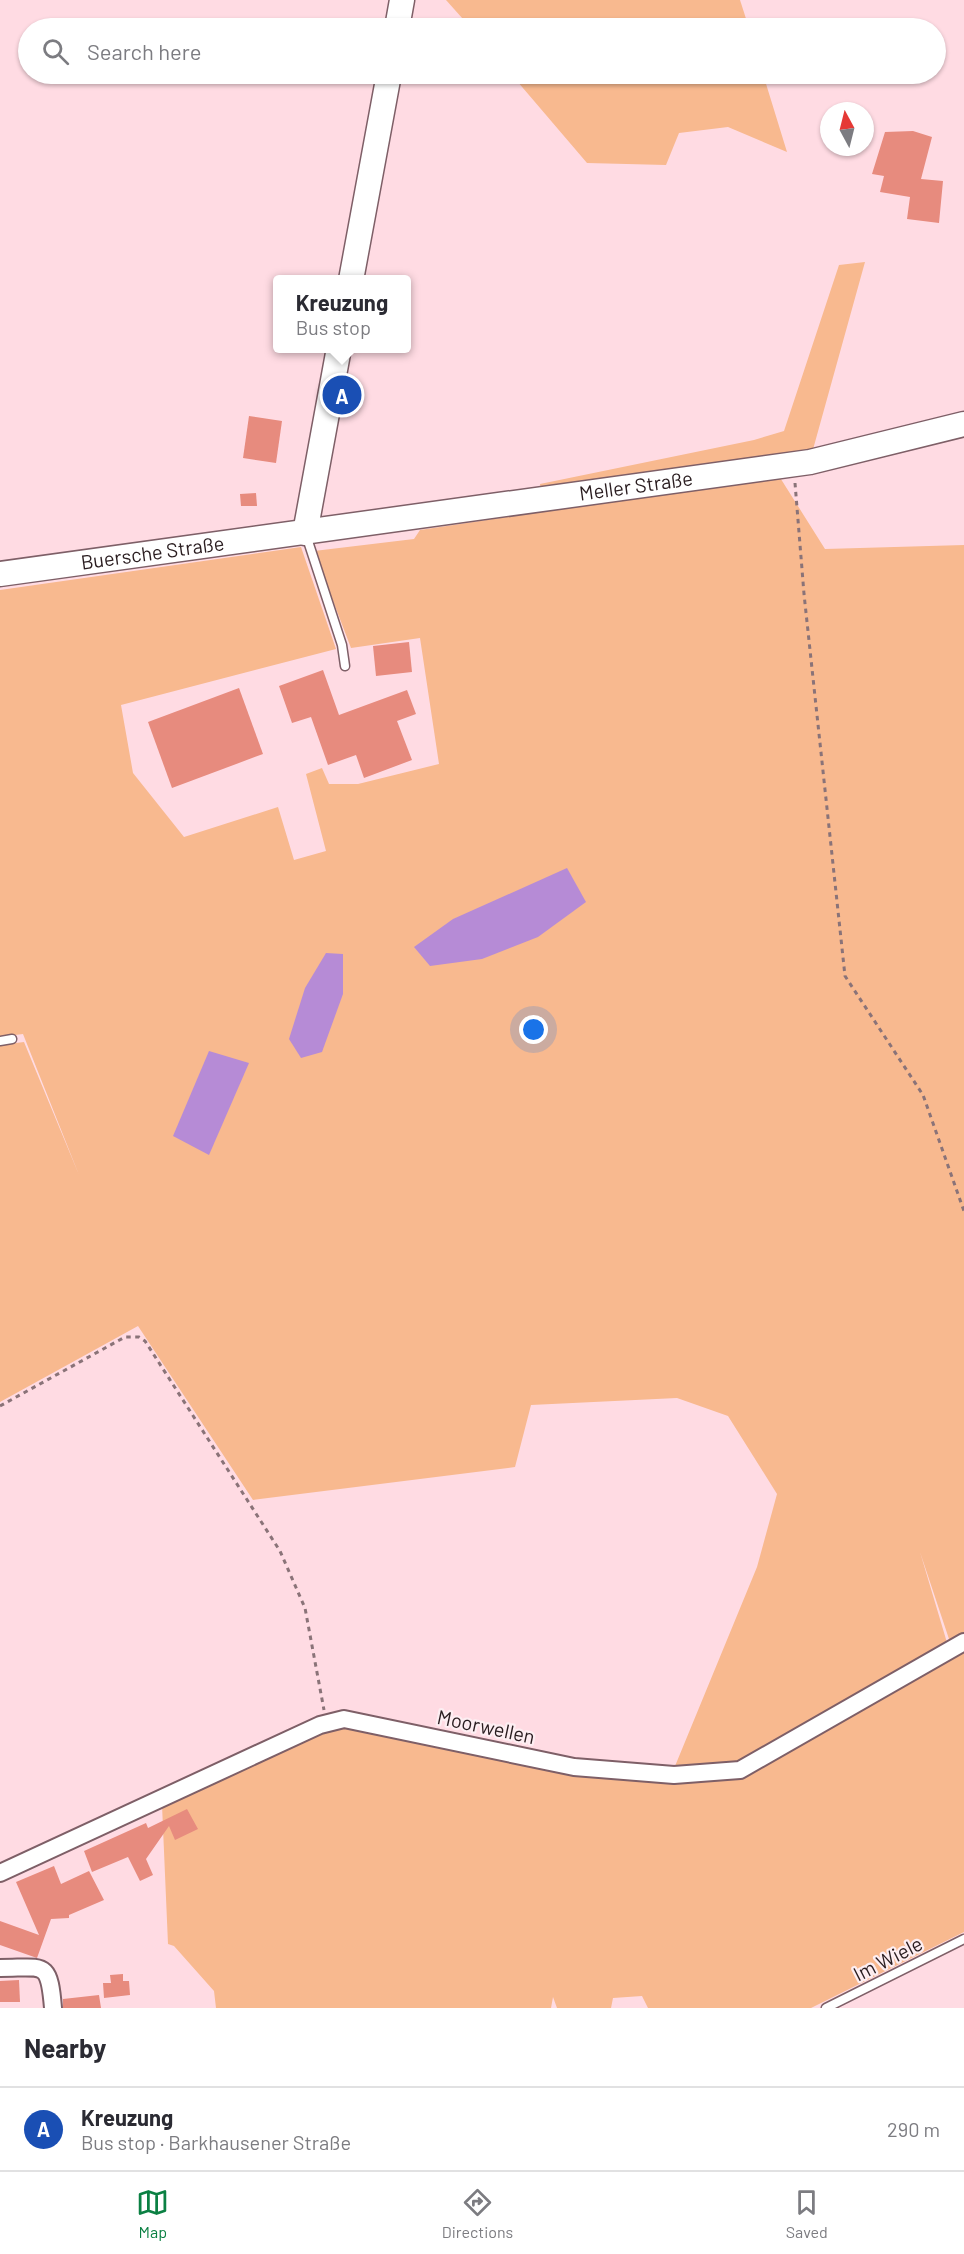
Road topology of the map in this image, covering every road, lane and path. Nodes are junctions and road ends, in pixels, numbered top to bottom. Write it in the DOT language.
graph roads {
  1 [pos="402,0"];
  2 [pos="399,18"];
  3 [pos="387,84"];
  4 [pos="352,275"];
  5 [pos="338,353"];
  6 [pos="964,424"];
  7 [pos="794,464"];
  8 [pos="305,533"];
  9 [pos="0,574"];
  10 [pos="345,666"];
  11 [pos="12,1039"];
  12 [pos="0,1041"];
  13 [pos="964,1211"];
  14 [pos="0,1406"];
  15 [pos="964,1642"];
  16 [pos="326,1723"];
  17 [pos="0,1873"];
  18 [pos="964,1939"];
  19 [pos="0,1968"];
  20 [pos="53,2008"];
  21 [pos="826,2008"];
  1 -- 2 [label="main road"];
  3 -- 4 [label="main road"];
  5 -- 8 [label="main road"];
  6 -- 7 [label="main road, Meller Straße"];
  7 -- 8 [label="main road, Meller Straße"];
  7 -- 13 [label="path"];
  8 -- 9 [label="main road, Buersche Straße"];
  8 -- 10 [label="lane"];
  11 -- 12 [label="lane"];
  14 -- 16 [label="path"];
  15 -- 16 [label="street, Moorwellen"];
  16 -- 17 [label="street, Moorwellen"];
  18 -- 21 [label="lane, Im Wiele"];
  19 -- 20 [label="street"];
}
